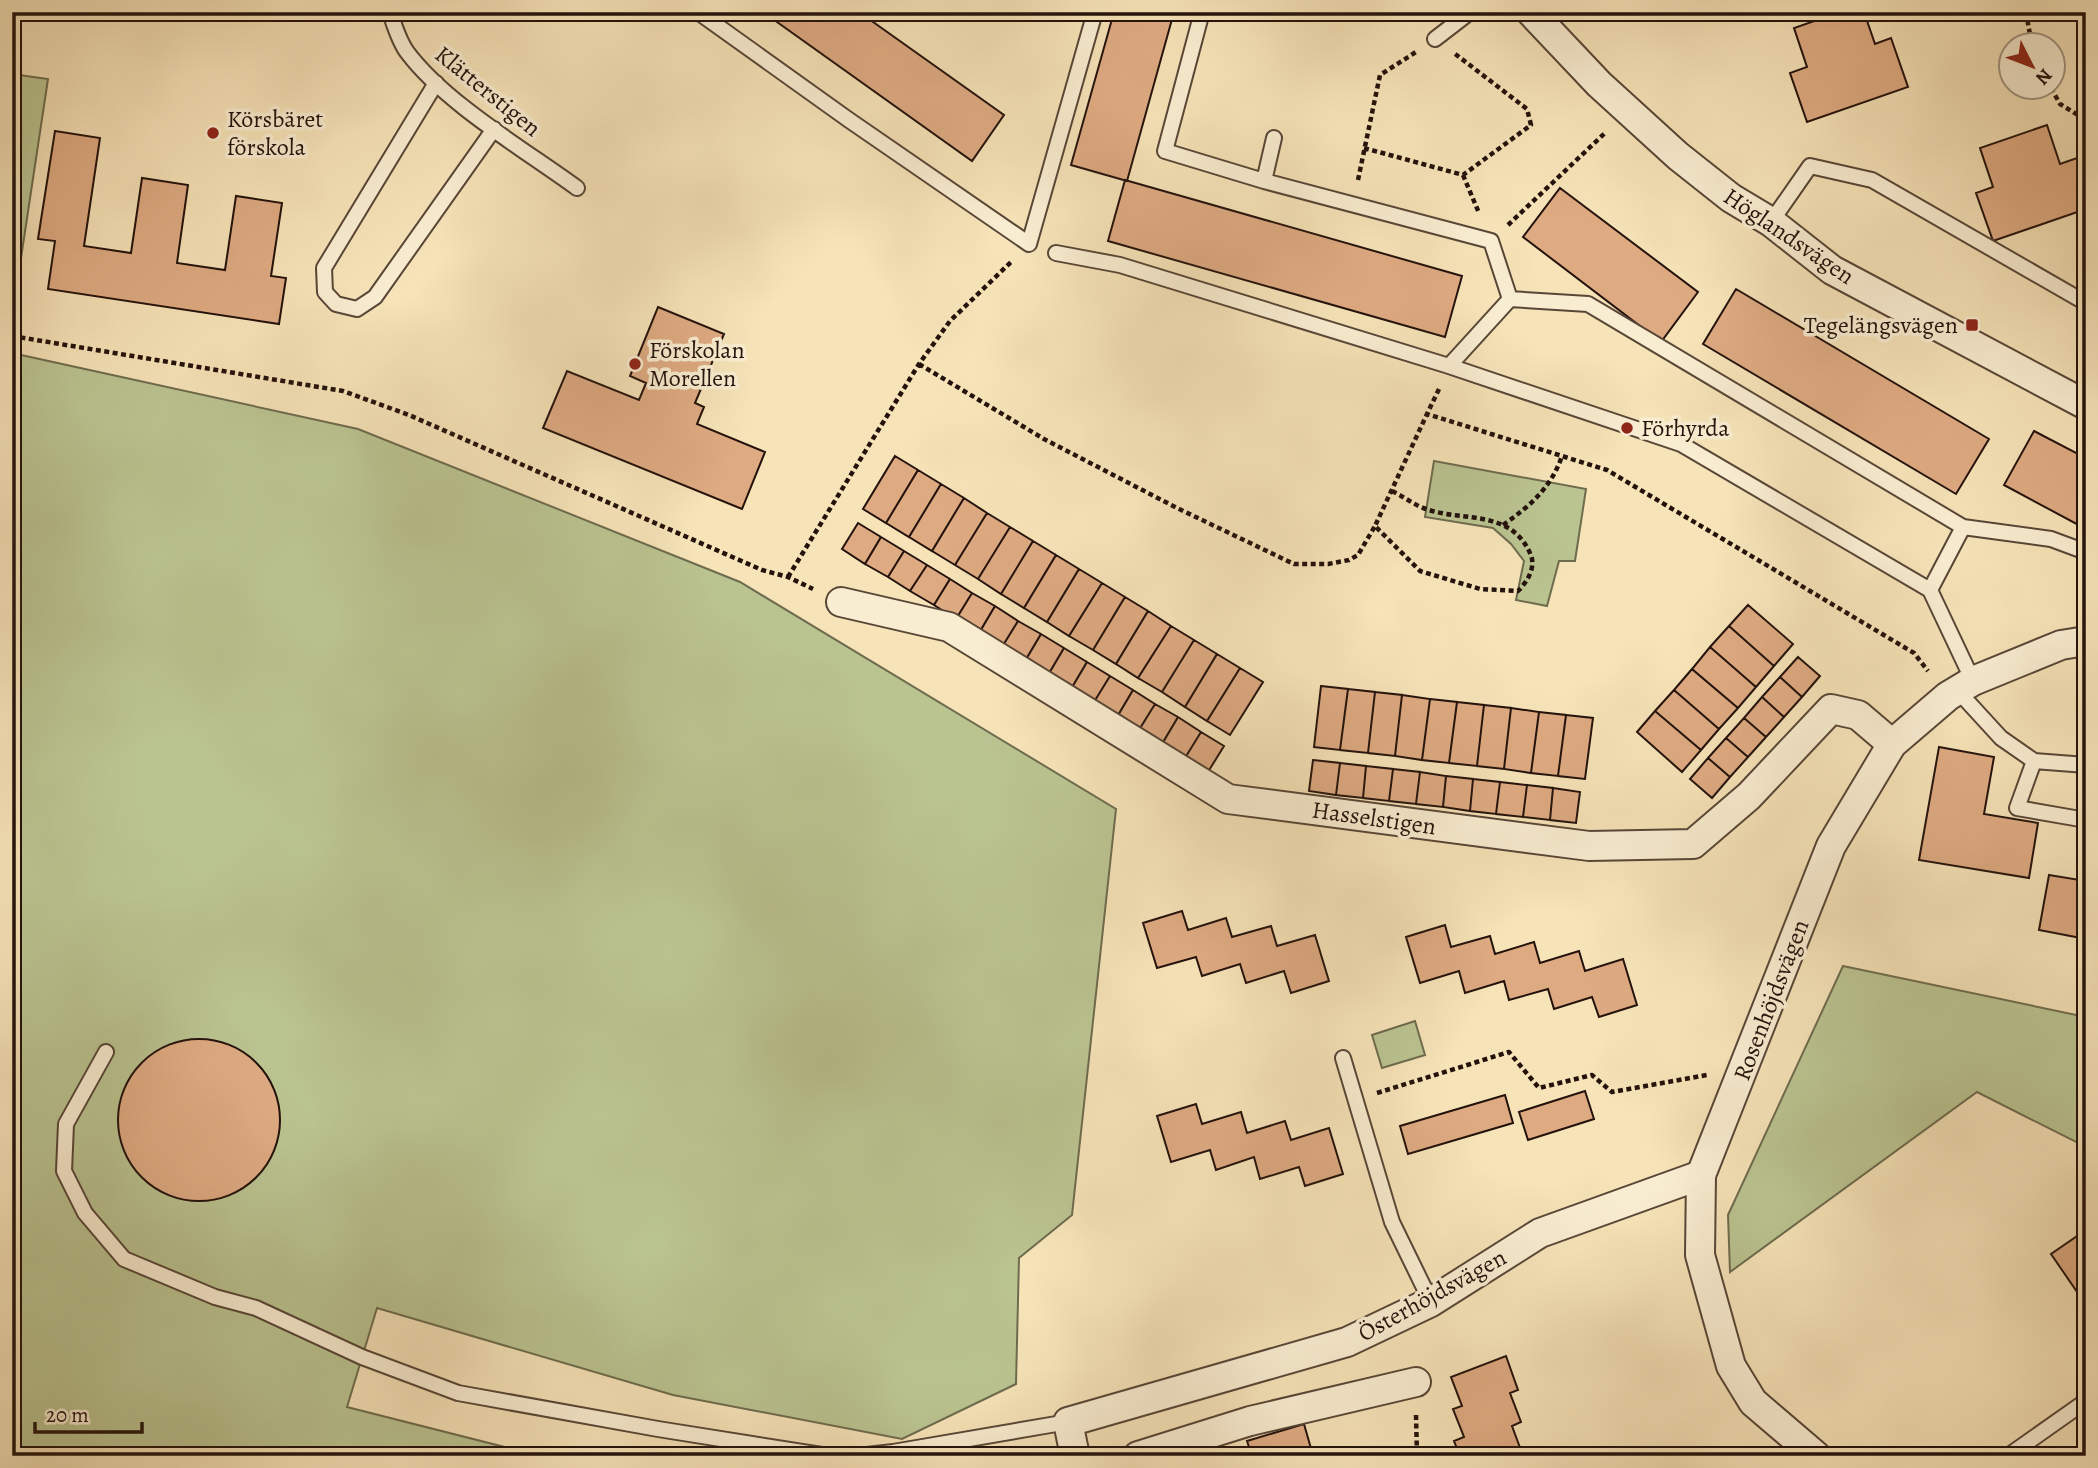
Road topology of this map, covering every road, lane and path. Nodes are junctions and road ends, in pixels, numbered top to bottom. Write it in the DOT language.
graph roads {
  1 [pos="390,12"];
  2 [pos="698,12"];
  3 [pos="1096,12"];
  4 [pos="1202,12"];
  5 [pos="1470,12"];
  6 [pos="2025,12"];
  7 [pos="1540,15"];
  8 [pos="2029,32"];
  9 [pos="1436,39"];
  10 [pos="436,83"];
  11 [pos="2059,102"];
  12 [pos="1627,111"];
  13 [pos="2086,120"];
  14 [pos="494,129"];
  15 [pos="1274,138"];
  16 [pos="1364,148"];
  17 [pos="1264,181"];
  18 [pos="577,188"];
  19 [pos="1352,204"];
  20 [pos="1771,222"];
  21 [pos="1491,241"];
  22 [pos="1029,244"];
  23 [pos="1056,253"];
  24 [pos="1510,299"];
  25 [pos="2086,303"];
  26 [pos="12,336"];
  27 [pos="919,364"];
  28 [pos="1449,366"];
  29 [pos="2086,405"];
  30 [pos="1427,415"];
  31 [pos="1562,456"];
  32 [pos="1392,491"];
  33 [pos="1503,525"];
  34 [pos="1376,526"];
  35 [pos="1963,527"];
  36 [pos="2086,552"];
  37 [pos="788,577"];
  38 [pos="1930,590"];
  39 [pos="841,603"];
  40 [pos="2086,640"];
  41 [pos="1959,689"];
  42 [pos="1892,744"];
  43 [pos="2034,761"];
  44 [pos="2086,765"];
  45 [pos="2086,820"];
  46 [pos="106,1052"];
  47 [pos="1343,1058"];
  48 [pos="1713,1064"];
  49 [pos="1356,1100"];
  50 [pos="1701,1175"];
  51 [pos="1432,1302"];
  52 [pos="1416,1382"];
  53 [pos="2086,1401"];
  54 [pos="1068,1422"];
  55 [pos="828,1456"];
  56 [pos="858,1456"];
  57 [pos="1075,1456"];
  58 [pos="1138,1456"];
  59 [pos="1417,1456"];
  60 [pos="1816,1456"];
  61 [pos="2008,1456"];
  1 -- 10 [label="lane, Klätterstigen"];
  2 -- 22 [label="lane"];
  3 -- 22 [label="lane"];
  4 -- 17 [label="lane"];
  5 -- 9 [label="lane"];
  6 -- 8 [label="path"];
  7 -- 12 [label="street, Höglandsvägen"];
  9 -- 16 [label="path"];
  9 -- 16 [label="path"];
  10 -- 14 [label="lane, Klätterstigen"];
  10 -- 14 [label="lane"];
  11 -- 13 [label="path"];
  12 -- 20 [label="street, Höglandsvägen"];
  12 -- 21 [label="path"];
  14 -- 18 [label="lane, Klätterstigen"];
  15 -- 17 [label="lane"];
  16 -- 19 [label="path"];
  17 -- 19 [label="lane"];
  19 -- 21 [label="lane"];
  20 -- 25 [label="lane"];
  20 -- 29 [label="street, Höglandsvägen"];
  21 -- 24 [label="lane"];
  22 -- 27 [label="path"];
  23 -- 28 [label="lane"];
  24 -- 28 [label="lane"];
  24 -- 35 [label="lane"];
  26 -- 37 [label="path"];
  27 -- 34 [label="path"];
  27 -- 37 [label="path"];
  28 -- 30 [label="path"];
  28 -- 38 [label="lane"];
  30 -- 31 [label="path"];
  30 -- 32 [label="path"];
  31 -- 33 [label="path"];
  31 -- 41 [label="path"];
  32 -- 33 [label="path"];
  32 -- 34 [label="path"];
  33 -- 34 [label="path"];
  35 -- 36 [label="lane"];
  35 -- 38 [label="lane"];
  37 -- 39 [label="path"];
  38 -- 41 [label="lane"];
  39 -- 42 [label="street, Hasselstigen"];
  40 -- 41 [label="street, Rosenhöjdsvägen"];
  41 -- 42 [label="street, Rosenhöjdsvägen"];
  41 -- 43 [label="lane"];
  42 -- 50 [label="street, Rosenhöjdsvägen"];
  43 -- 44 [label="lane"];
  43 -- 45 [label="lane"];
  46 -- 55 [label="lane"];
  47 -- 49 [label="lane"];
  48 -- 49 [label="path"];
  49 -- 51 [label="lane"];
  50 -- 51 [label="street, Österhöjdsvägen"];
  50 -- 60 [label="street, Rosenhöjdsvägen"];
  51 -- 54 [label="street, Österhöjdsvägen"];
  52 -- 58 [label="street"];
  52 -- 59 [label="path"];
  53 -- 61 [label="lane"];
  54 -- 56 [label="lane"];
  54 -- 57 [label="street"];
}
